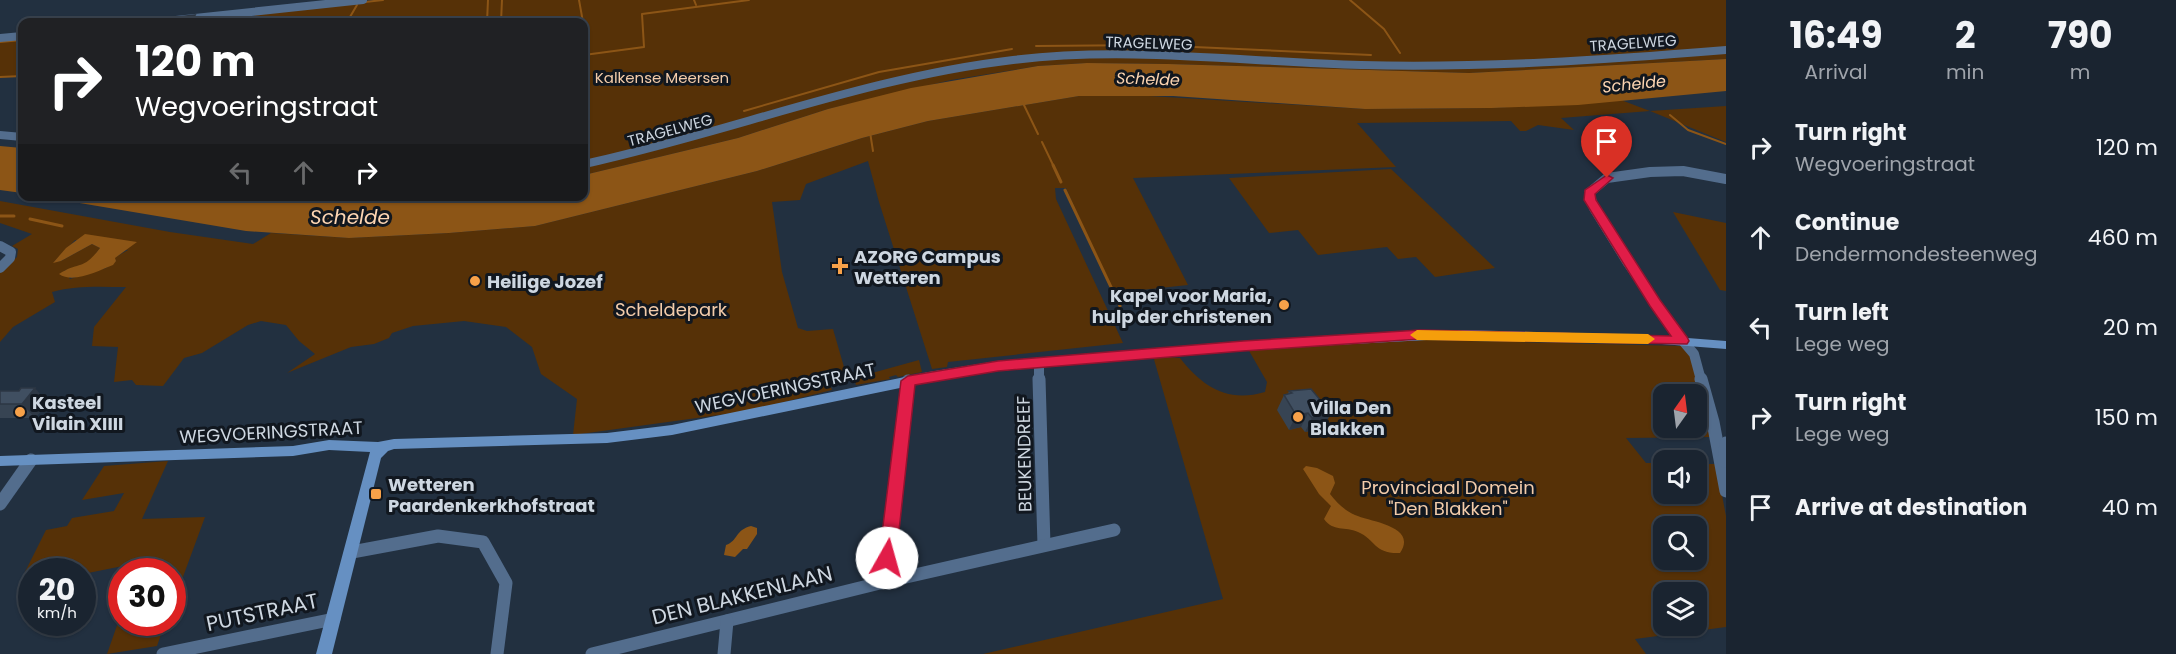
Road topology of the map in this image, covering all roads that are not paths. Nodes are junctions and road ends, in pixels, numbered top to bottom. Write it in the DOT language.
graph roads {
  1 [pos="363,0"];
  2 [pos="194,18"];
  3 [pos="18,36"];
  4 [pos="0,38"];
  5 [pos="1726,50"];
  6 [pos="0,135"];
  7 [pos="18,137"];
  8 [pos="588,163"];
  9 [pos="1726,179"];
  10 [pos="0,246"];
  11 [pos="0,268"];
  12 [pos="1683,341"];
  13 [pos="1726,345"];
  14 [pos="1040,363"];
  15 [pos="908,381"];
  16 [pos="1726,443"];
  17 [pos="382,449"];
  18 [pos="31,460"];
  19 [pos="0,461"];
  20 [pos="1722,474"];
  21 [pos="1726,491"];
  22 [pos="0,504"];
  23 [pos="1114,530"];
  24 [pos="1044,546"];
  25 [pos="352,552"];
  26 [pos="884,582"];
  27 [pos="334,619"];
  28 [pos="727,621"];
  29 [pos="163,654"];
  30 [pos="324,654"];
  31 [pos="497,654"];
  32 [pos="592,654"];
  33 [pos="724,654"];
  1 -- 2 [label="street"];
  3 -- 4 [label="street"];
  5 -- 8 [label="street, TRAGELWEG"];
  6 -- 7 [label="street"];
  9 -- 12 [label="street"];
  10 -- 11 [label="street"];
  12 -- 13 [label="main road, WEGVOERINGSTRAAT"];
  12 -- 14 [label="main road, WEGVOERINGSTRAAT"];
  12 -- 20 [label="street"];
  14 -- 15 [label="main road, WEGVOERINGSTRAAT"];
  14 -- 24 [label="street, BEUKENDREEF"];
  15 -- 17 [label="main road, WEGVOERINGSTRAAT"];
  15 -- 26 [label="street"];
  16 -- 20 [label="street"];
  17 -- 18 [label="main road, WEGVOERINGSTRAAT"];
  17 -- 25 [label="main road"];
  18 -- 19 [label="main road, WEGVOERINGSTRAAT"];
  18 -- 22 [label="street"];
  20 -- 21 [label="street"];
  23 -- 24 [label="street, DEN BLAKKENLAAN"];
  24 -- 26 [label="street, DEN BLAKKENLAAN"];
  25 -- 27 [label="main road"];
  25 -- 31 [label="street"];
  26 -- 28 [label="street, DEN BLAKKENLAAN"];
  27 -- 29 [label="street, PUTSTRAAT"];
  27 -- 30 [label="main road"];
  28 -- 32 [label="street, DEN BLAKKENLAAN"];
  28 -- 33 [label="street"];
}
